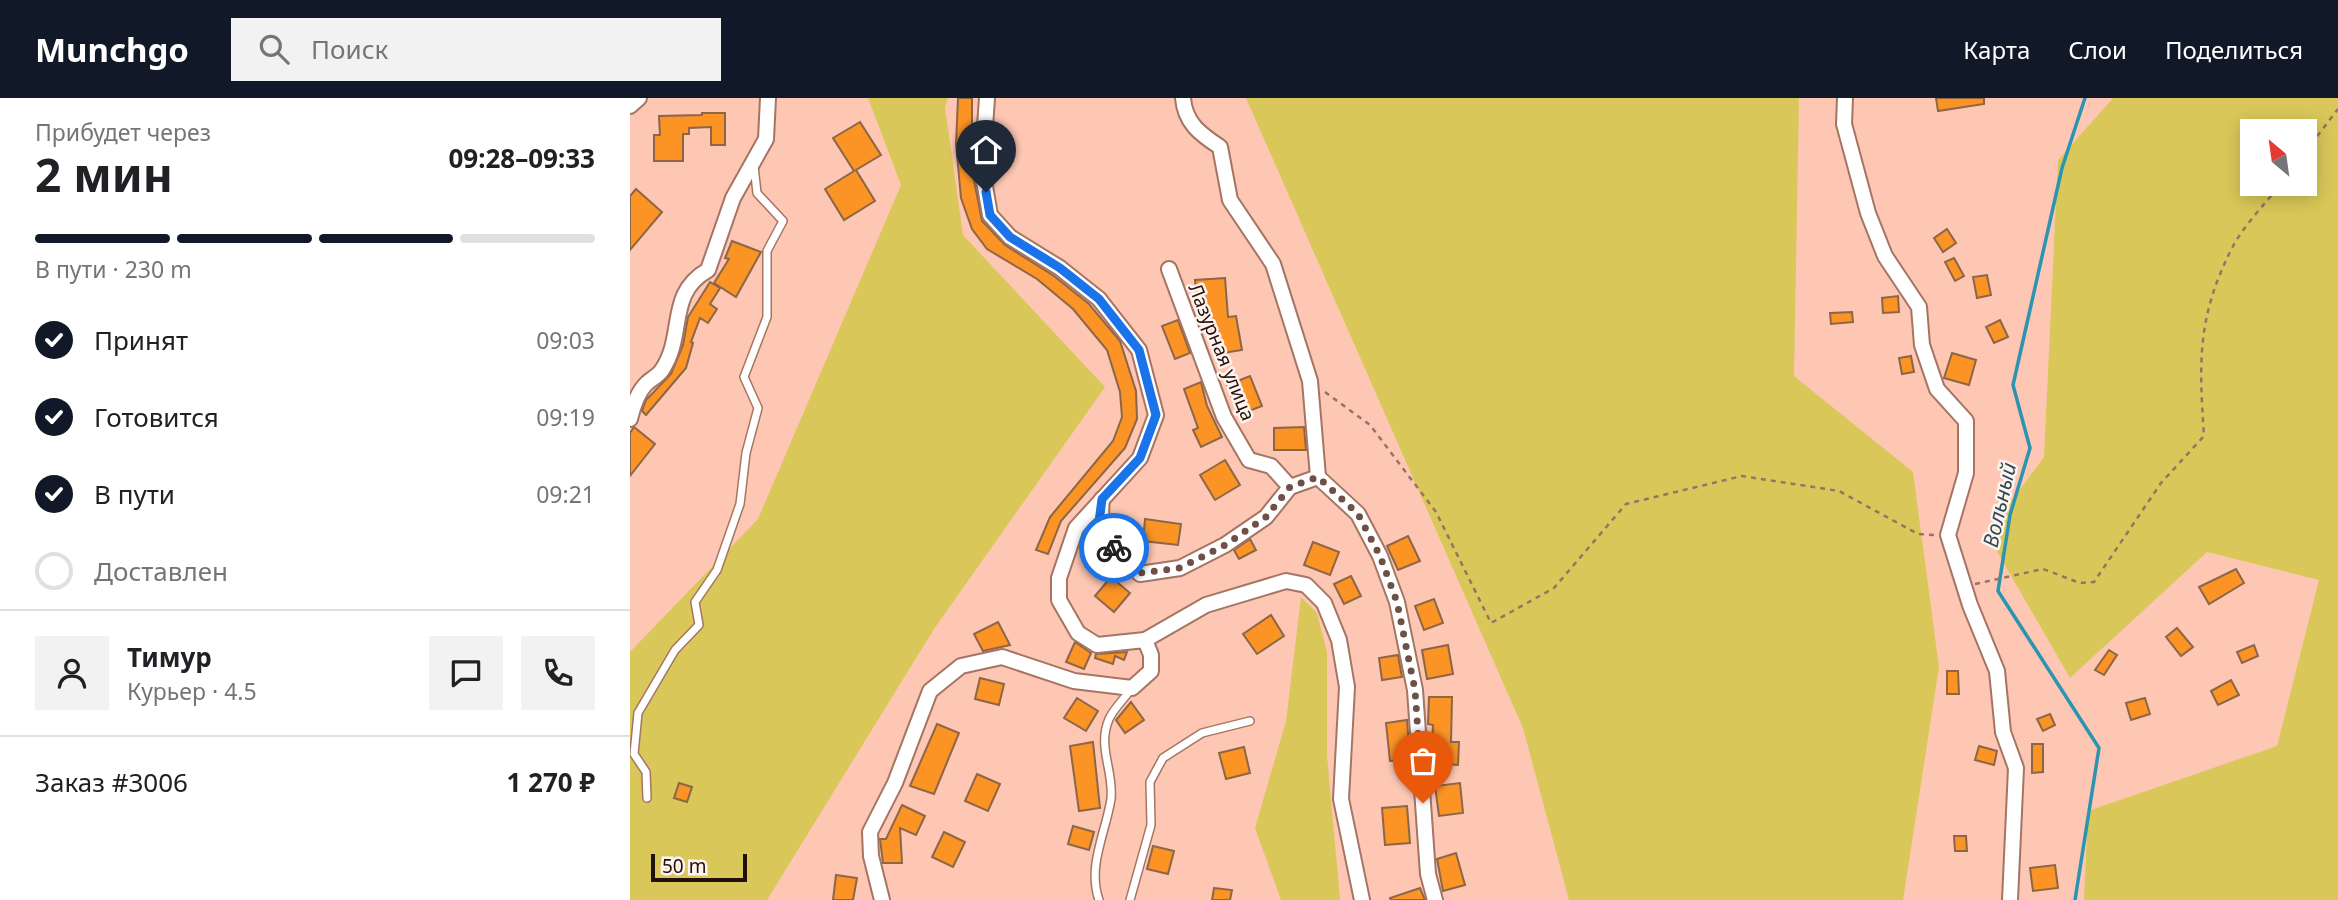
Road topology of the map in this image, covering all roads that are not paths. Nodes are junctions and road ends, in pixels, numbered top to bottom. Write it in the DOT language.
graph roads {
  1 [pos="639,98"];
  2 [pos="768,98"];
  3 [pos="987,98"];
  4 [pos="1183,98"];
  5 [pos="1845,98"];
  6 [pos="630,106"];
  7 [pos="754,165"];
  8 [pos="1169,269"];
  9 [pos="630,419"];
  10 [pos="1318,477"];
  11 [pos="1290,487"];
  12 [pos="1102,499"];
  13 [pos="1145,640"];
  14 [pos="1132,688"];
  15 [pos="1250,721"];
  16 [pos="647,798"];
  17 [pos="882,900"];
  18 [pos="1099,900"];
  19 [pos="1130,900"];
  20 [pos="1362,900"];
  21 [pos="1435,900"];
  22 [pos="2010,900"];
  1 -- 6 [label="street"];
  2 -- 7 [label="street"];
  3 -- 12 [label="street"];
  4 -- 10 [label="street"];
  5 -- 22 [label="street"];
  7 -- 9 [label="street"];
  7 -- 16 [label="lane"];
  8 -- 11 [label="street, Лазурная улица"];
  10 -- 11 [label="street"];
  10 -- 21 [label="street"];
  11 -- 12 [label="street"];
  12 -- 13 [label="street"];
  13 -- 14 [label="street"];
  13 -- 20 [label="street"];
  14 -- 17 [label="street"];
  14 -- 18 [label="lane"];
  15 -- 19 [label="lane"];
}
